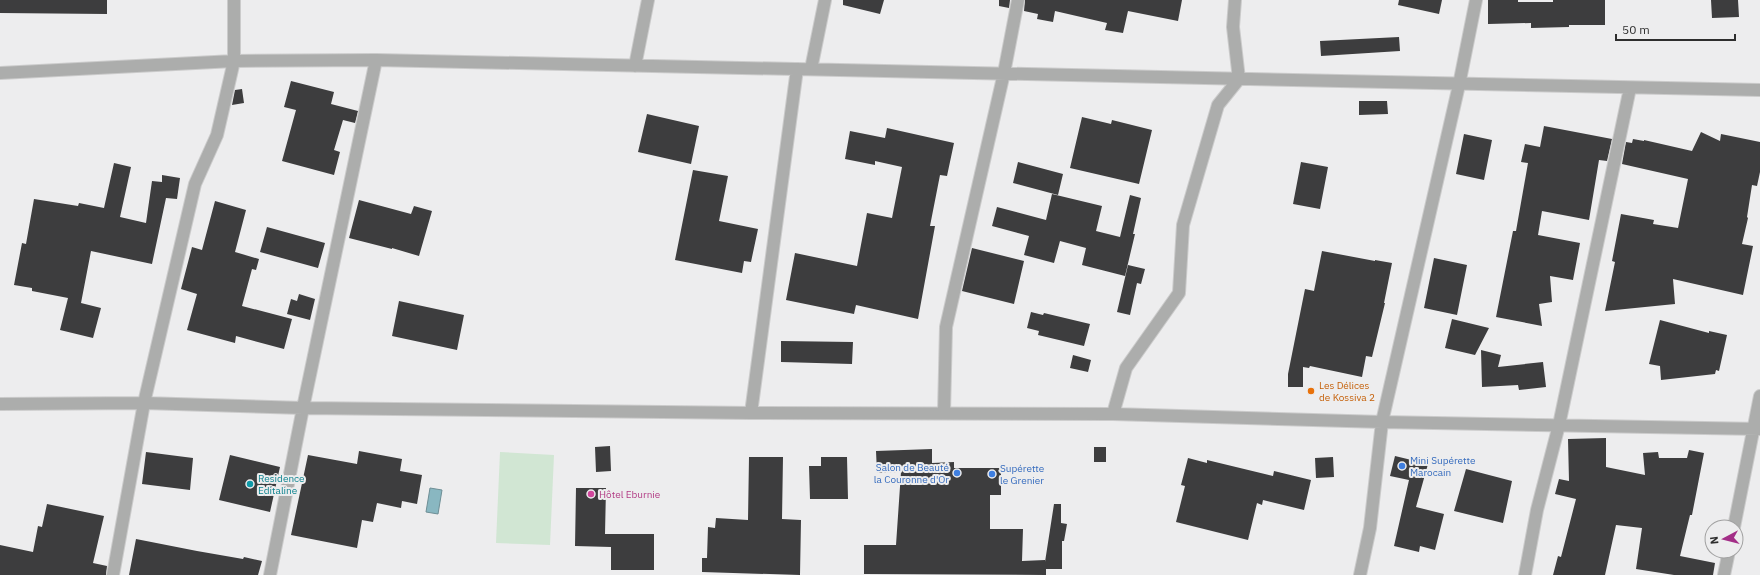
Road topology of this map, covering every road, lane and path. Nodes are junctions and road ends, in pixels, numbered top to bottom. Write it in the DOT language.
graph roads {
  1 [pos="234,0"];
  2 [pos="648,0"];
  3 [pos="825,0"];
  4 [pos="1018,0"];
  5 [pos="1235,0"];
  6 [pos="1476,0"];
  7 [pos="376,60"];
  8 [pos="234,61"];
  9 [pos="635,66"];
  10 [pos="796,69"];
  11 [pos="811,69"];
  12 [pos="0,73"];
  13 [pos="1004,74"];
  14 [pos="1239,79"];
  15 [pos="1460,85"];
  16 [pos="1630,88"];
  17 [pos="1760,90"];
  18 [pos="1760,396"];
  19 [pos="144,403"];
  20 [pos="0,404"];
  21 [pos="303,408"];
  22 [pos="751,413"];
  23 [pos="944,413"];
  24 [pos="1113,414"];
  25 [pos="1382,422"];
  26 [pos="1559,425"];
  27 [pos="1757,429"];
  28 [pos="1736,519"];
  29 [pos="1727,559"];
  30 [pos="113,575"];
  31 [pos="270,575"];
  32 [pos="1360,575"];
  33 [pos="1525,575"];
  34 [pos="1724,575"];
  1 -- 8 [label="street"];
  2 -- 9 [label="street"];
  3 -- 11 [label="street"];
  4 -- 13 [label="street"];
  5 -- 14 [label="street"];
  6 -- 15 [label="street"];
  7 -- 8 [label="street"];
  7 -- 9 [label="street"];
  7 -- 21 [label="street"];
  8 -- 12 [label="street"];
  8 -- 19 [label="street"];
  9 -- 10 [label="street"];
  10 -- 11 [label="street"];
  10 -- 22 [label="street"];
  11 -- 13 [label="street"];
  13 -- 14 [label="street"];
  13 -- 23 [label="street"];
  14 -- 15 [label="street"];
  14 -- 24 [label="street"];
  15 -- 16 [label="street"];
  15 -- 25 [label="street"];
  16 -- 17 [label="street"];
  16 -- 26 [label="street"];
  18 -- 27 [label="street"];
  19 -- 20 [label="street"];
  19 -- 21 [label="street"];
  19 -- 30 [label="street"];
  21 -- 22 [label="street"];
  21 -- 31 [label="street"];
  22 -- 23 [label="street"];
  23 -- 24 [label="street"];
  24 -- 25 [label="street"];
  25 -- 26 [label="street"];
  25 -- 32 [label="street"];
  26 -- 27 [label="street"];
  26 -- 33 [label="street"];
  27 -- 28 [label="street"];
  29 -- 34 [label="street"];
}
